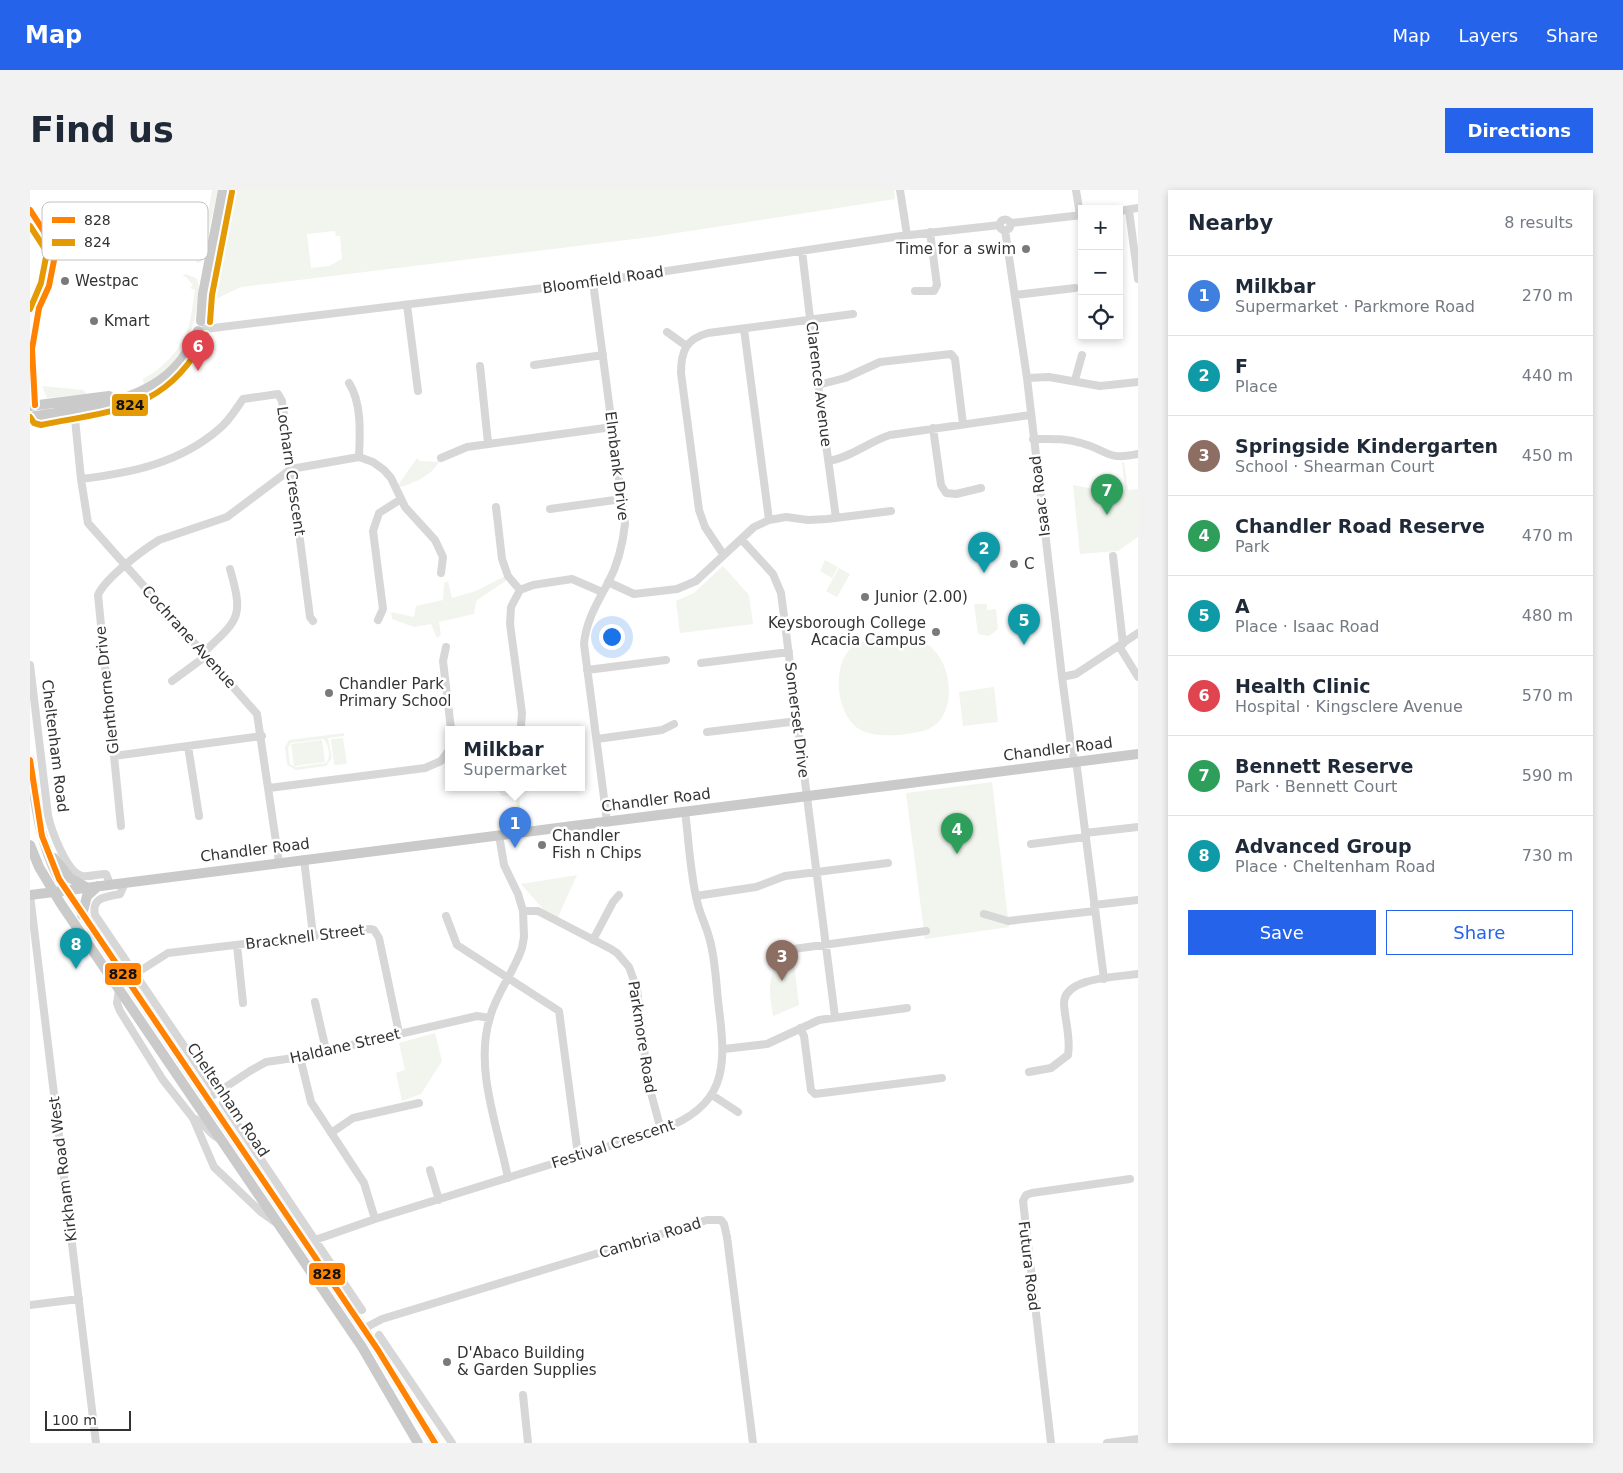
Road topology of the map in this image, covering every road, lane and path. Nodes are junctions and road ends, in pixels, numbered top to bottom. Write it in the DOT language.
graph roads {
  1 [pos="223,190"];
  2 [pos="900,190"];
  3 [pos="1076,190"];
  4 [pos="1079,205"];
  5 [pos="1138,208"];
  6 [pos="1129,210"];
  7 [pos="1123,211"];
  8 [pos="1078,215"];
  9 [pos="1005,226"];
  10 [pos="930,232"];
  11 [pos="907,235"];
  12 [pos="802,251"];
  13 [pos="1138,279"];
  14 [pos="593,282"];
  15 [pos="1075,288"];
  16 [pos="915,291"];
  17 [pos="1015,295"];
  18 [pos="407,304"];
  19 [pos="853,314"];
  20 [pos="811,320"];
  21 [pos="201,327"];
  22 [pos="744,329"];
  23 [pos="667,332"];
  24 [pos="685,345"];
  25 [pos="1082,355"];
  26 [pos="603,356"];
  27 [pos="534,365"];
  28 [pos="480,366"];
  29 [pos="1027,378"];
  30 [pos="1075,380"];
  31 [pos="1138,382"];
  32 [pos="349,383"];
  33 [pos="818,385"];
  34 [pos="418,391"];
  35 [pos="35,405"];
  36 [pos="72,406"];
  37 [pos="1030,415"];
  38 [pos="34,416"];
  39 [pos="963,424"];
  40 [pos="612,427"];
  41 [pos="933,428"];
  42 [pos="1033,439"];
  43 [pos="488,443"];
  44 [pos="1138,454"];
  45 [pos="359,458"];
  46 [pos="441,458"];
  47 [pos="829,460"];
  48 [pos="291,470"];
  49 [pos="81,479"];
  50 [pos="981,488"];
  51 [pos="400,499"];
  52 [pos="622,499"];
  53 [pos="496,508"];
  54 [pos="550,509"];
  55 [pos="892,511"];
  56 [pos="836,518"];
  57 [pos="769,520"];
  58 [pos="741,539"];
  59 [pos="723,554"];
  60 [pos="1113,556"];
  61 [pos="126,566"];
  62 [pos="230,569"];
  63 [pos="441,573"];
  64 [pos="608,582"];
  65 [pos="520,590"];
  66 [pos="602,592"];
  67 [pos="378,620"];
  68 [pos="313,621"];
  69 [pos="1138,634"];
  70 [pos="1121,645"];
  71 [pos="446,647"];
  72 [pos="788,652"];
  73 [pos="204,654"];
  74 [pos="666,660"];
  75 [pos="701,663"];
  76 [pos="30,665"];
  77 [pos="587,670"];
  78 [pos="1062,677"];
  79 [pos="172,681"];
  80 [pos="1138,681"];
  81 [pos="798,721"];
  82 [pos="674,724"];
  83 [pos="452,726"];
  84 [pos="521,726"];
  85 [pos="707,732"];
  86 [pos="262,736"];
  87 [pos="597,739"];
  88 [pos="188,746"];
  89 [pos="1138,754"];
  90 [pos="114,756"];
  91 [pos="445,757"];
  92 [pos="30,760"];
  93 [pos="1075,762"];
  94 [pos="269,788"];
  95 [pos="807,796"];
  96 [pos="685,811"];
  97 [pos="199,816"];
  98 [pos="607,821"];
  99 [pos="121,826"];
  100 [pos="1138,827"];
  101 [pos="1086,835"];
  102 [pos="499,836"];
  103 [pos="1031,844"];
  104 [pos="30,845"];
  105 [pos="46,847"];
  106 [pos="304,859"];
  107 [pos="279,862"];
  108 [pos="888,863"];
  109 [pos="817,871"];
  110 [pos="125,882"];
  111 [pos="110,884"];
  112 [pos="98,886"];
  113 [pos="86,887"];
  114 [pos="66,890"];
  115 [pos="54,892"];
  116 [pos="30,895"];
  117 [pos="619,896"];
  118 [pos="696,896"];
  119 [pos="1138,900"];
  120 [pos="1094,908"];
  121 [pos="522,910"];
  122 [pos="984,914"];
  123 [pos="82,915"];
  124 [pos="446,916"];
  125 [pos="926,932"];
  126 [pos="313,935"];
  127 [pos="594,940"];
  128 [pos="826,944"];
  129 [pos="237,945"];
  130 [pos="779,954"];
  131 [pos="134,974"];
  132 [pos="1138,974"];
  133 [pos="508,978"];
  134 [pos="1104,979"];
  135 [pos="119,990"];
  136 [pos="1057,990"];
  137 [pos="1066,994"];
  138 [pos="315,1002"];
  139 [pos="243,1003"];
  140 [pos="907,1008"];
  141 [pos="836,1017"];
  142 [pos="490,1018"];
  143 [pos="800,1028"];
  144 [pos="399,1034"];
  145 [pos="724,1049"];
  146 [pos="326,1050"];
  147 [pos="1068,1055"];
  148 [pos="300,1057"];
  149 [pos="1076,1059"];
  150 [pos="1028,1072"];
  151 [pos="942,1078"];
  152 [pos="712,1095"];
  153 [pos="212,1096"];
  154 [pos="223,1103"];
  155 [pos="419,1103"];
  156 [pos="738,1112"];
  157 [pos="193,1118"];
  158 [pos="208,1120"];
  159 [pos="661,1130"];
  160 [pos="331,1133"];
  161 [pos="220,1139"];
  162 [pos="578,1155"];
  163 [pos="430,1170"];
  164 [pos="508,1178"];
  165 [pos="1130,1179"];
  166 [pos="439,1200"];
  167 [pos="375,1219"];
  168 [pos="280,1226"];
  169 [pos="315,1240"];
  170 [pos="346,1286"];
  171 [pos="342,1297"];
  172 [pos="79,1299"];
  173 [pos="30,1305"];
  174 [pos="362,1310"];
  175 [pos="363,1329"];
  176 [pos="379,1335"];
  177 [pos="354,1337"];
  178 [pos="378,1350"];
  179 [pos="392,1354"];
  180 [pos="523,1395"];
  181 [pos="1138,1439"];
  182 [pos="96,1443"];
  183 [pos="418,1443"];
  184 [pos="435,1443"];
  185 [pos="452,1443"];
  186 [pos="528,1443"];
  187 [pos="753,1443"];
  188 [pos="1051,1443"];
  189 [pos="1107,1443"];
  1 -- 21 [label="main road"];
  2 -- 11 [label="street"];
  3 -- 4 [label="street"];
  5 -- 6 [label="street"];
  6 -- 7 [label="street"];
  6 -- 13 [label="street"];
  8 -- 9 [label="street, Bloomfield Road"];
  9 -- 10 [label="street, Bloomfield Road"];
  9 -- 17 [label="street, Isaac Road"];
  10 -- 11 [label="street, Bloomfield Road"];
  10 -- 16 [label="street"];
  11 -- 12 [label="street, Bloomfield Road"];
  12 -- 14 [label="street, Bloomfield Road"];
  12 -- 20 [label="street, Clarence Avenue"];
  14 -- 18 [label="street, Bloomfield Road"];
  14 -- 26 [label="street, Elmbank Drive"];
  15 -- 17 [label="street"];
  17 -- 29 [label="street, Isaac Road"];
  18 -- 21 [label="street, Bloomfield Road"];
  18 -- 34 [label="street"];
  19 -- 20 [label="street"];
  20 -- 22 [label="street"];
  20 -- 33 [label="street, Clarence Avenue"];
  21 -- 36 [label="main road"];
  22 -- 24 [label="street"];
  22 -- 57 [label="street"];
  23 -- 24 [label="street"];
  24 -- 59 [label="street"];
  25 -- 30 [label="street"];
  26 -- 27 [label="street"];
  26 -- 40 [label="street, Elmbank Drive"];
  28 -- 43 [label="street"];
  29 -- 30 [label="street"];
  29 -- 37 [label="street, Isaac Road"];
  30 -- 31 [label="street"];
  32 -- 45 [label="street"];
  33 -- 39 [label="street"];
  33 -- 47 [label="street, Clarence Avenue"];
  35 -- 36 [label="main road"];
  35 -- 38 [label="main road"];
  36 -- 38 [label="main road"];
  36 -- 49 [label="street, Cochrane Avenue"];
  37 -- 39 [label="street"];
  37 -- 42 [label="street, Isaac Road"];
  39 -- 41 [label="street"];
  40 -- 43 [label="street"];
  40 -- 52 [label="street, Elmbank Drive"];
  41 -- 47 [label="street"];
  41 -- 50 [label="street"];
  42 -- 44 [label="street"];
  42 -- 78 [label="street, Isaac Road"];
  43 -- 46 [label="street"];
  45 -- 48 [label="street"];
  45 -- 51 [label="street"];
  47 -- 56 [label="street, Clarence Avenue"];
  48 -- 49 [label="street, Locharn Crescent"];
  48 -- 61 [label="street, Glenthorne Drive"];
  48 -- 68 [label="street, Locharn Crescent"];
  49 -- 61 [label="street, Cochrane Avenue"];
  51 -- 63 [label="street"];
  51 -- 67 [label="street"];
  52 -- 54 [label="street"];
  52 -- 64 [label="street, Elmbank Drive"];
  53 -- 65 [label="street"];
  55 -- 56 [label="street"];
  56 -- 57 [label="street"];
  57 -- 58 [label="street"];
  58 -- 59 [label="street"];
  58 -- 72 [label="street, Somerset Drive"];
  59 -- 64 [label="street"];
  60 -- 70 [label="street"];
  61 -- 73 [label="street, Cochrane Avenue"];
  61 -- 90 [label="street, Glenthorne Drive"];
  62 -- 73 [label="street"];
  64 -- 66 [label="street, Elmbank Drive"];
  65 -- 66 [label="street"];
  65 -- 84 [label="street"];
  66 -- 77 [label="street, Elmbank Drive"];
  69 -- 70 [label="street"];
  70 -- 78 [label="street"];
  70 -- 80 [label="street"];
  71 -- 83 [label="street"];
  72 -- 75 [label="street"];
  72 -- 81 [label="street, Somerset Drive"];
  73 -- 79 [label="street"];
  73 -- 86 [label="street, Cochrane Avenue"];
  74 -- 77 [label="street"];
  76 -- 111 [label="street, Cheltenham Road"];
  77 -- 87 [label="street, Elmbank Drive"];
  78 -- 93 [label="street, Isaac Road"];
  81 -- 85 [label="street"];
  81 -- 95 [label="street, Somerset Drive"];
  82 -- 87 [label="street"];
  86 -- 88 [label="street"];
  86 -- 94 [label="street, Cochrane Avenue"];
  87 -- 98 [label="street, Elmbank Drive"];
  88 -- 90 [label="street"];
  88 -- 97 [label="street"];
  89 -- 93 [label="main road, Chandler Road"];
  90 -- 99 [label="street, Glenthorne Drive"];
  91 -- 94 [label="street"];
  92 -- 105 [label="main road, Cheltenham Road"];
  93 -- 95 [label="main road, Chandler Road"];
  93 -- 101 [label="street, Isaac Road"];
  94 -- 107 [label="street, Cochrane Avenue"];
  95 -- 96 [label="main road, Chandler Road"];
  95 -- 109 [label="street, Somerset Drive"];
  96 -- 98 [label="main road, Chandler Road"];
  96 -- 118 [label="street, Festival Crescent"];
  98 -- 102 [label="main road, Chandler Road"];
  100 -- 101 [label="street"];
  101 -- 103 [label="street"];
  101 -- 120 [label="street, Isaac Road"];
  102 -- 106 [label="main road, Chandler Road"];
  102 -- 121 [label="street"];
  104 -- 115 [label="main road, Cheltenham Road"];
  105 -- 113 [label="main road"];
  105 -- 114 [label="main road, Cheltenham Road"];
  106 -- 107 [label="main road, Chandler Road"];
  106 -- 126 [label="street"];
  107 -- 110 [label="main road, Chandler Road"];
  108 -- 109 [label="street"];
  109 -- 118 [label="street"];
  109 -- 128 [label="street, Somerset Drive"];
  110 -- 111 [label="main road, Chandler Road"];
  110 -- 131 [label="street, Cheltenham Road"];
  111 -- 112 [label="main road, Chandler Road"];
  112 -- 113 [label="main road, Chandler Road"];
  112 -- 123 [label="main road"];
  113 -- 114 [label="main road, Chandler Road"];
  114 -- 115 [label="main road, Chandler Road"];
  114 -- 123 [label="main road, Cheltenham Road"];
  115 -- 116 [label="main road, Chandler Road"];
  115 -- 135 [label="main road, Cheltenham Road"];
  116 -- 172 [label="street, Kirkham Road West"];
  117 -- 127 [label="street"];
  118 -- 145 [label="street, Festival Crescent"];
  119 -- 120 [label="street"];
  120 -- 122 [label="street"];
  120 -- 134 [label="street, Isaac Road"];
  121 -- 127 [label="street, Parkmore Road"];
  121 -- 133 [label="street"];
  123 -- 153 [label="main road, Cheltenham Road"];
  124 -- 133 [label="street"];
  125 -- 128 [label="street"];
  126 -- 129 [label="street, Bracknell Street"];
  126 -- 144 [label="street, Bracknell Street"];
  127 -- 159 [label="street, Parkmore Road"];
  128 -- 130 [label="street"];
  128 -- 141 [label="street, Somerset Drive"];
  129 -- 131 [label="street, Bracknell Street"];
  129 -- 139 [label="street"];
  131 -- 153 [label="street, Cheltenham Road"];
  132 -- 134 [label="street"];
  133 -- 142 [label="street"];
  133 -- 162 [label="street"];
  134 -- 137 [label="street"];
  135 -- 157 [label="street, Cheltenham Road"];
  135 -- 158 [label="main road, Cheltenham Road"];
  136 -- 137 [label="street"];
  137 -- 147 [label="street"];
  138 -- 146 [label="street"];
  140 -- 141 [label="street"];
  141 -- 143 [label="street"];
  142 -- 144 [label="street, Haldane Street"];
  142 -- 164 [label="street"];
  143 -- 145 [label="street"];
  143 -- 151 [label="street"];
  144 -- 146 [label="street, Haldane Street"];
  145 -- 152 [label="street, Festival Crescent"];
  146 -- 148 [label="street, Haldane Street"];
  147 -- 149 [label="street"];
  147 -- 150 [label="street"];
  148 -- 153 [label="street, Haldane Street"];
  148 -- 160 [label="street"];
  152 -- 156 [label="street"];
  152 -- 159 [label="street, Festival Crescent"];
  153 -- 158 [label="main road"];
  153 -- 171 [label="main road, Cheltenham Road"];
  154 -- 169 [label="street, Cheltenham Road"];
  155 -- 160 [label="street"];
  157 -- 161 [label="street"];
  157 -- 168 [label="street, Cheltenham Road"];
  158 -- 161 [label="main road, Cheltenham Road"];
  159 -- 162 [label="street, Festival Crescent"];
  160 -- 167 [label="street"];
  161 -- 168 [label="main road, Cheltenham Road"];
  162 -- 164 [label="street, Festival Crescent"];
  163 -- 166 [label="street"];
  164 -- 166 [label="street, Festival Crescent"];
  165 -- 188 [label="street, Futura Road"];
  166 -- 167 [label="street, Festival Crescent"];
  167 -- 169 [label="street, Festival Crescent"];
  168 -- 177 [label="main road, Cheltenham Road"];
  169 -- 170 [label="street, Cheltenham Road"];
  170 -- 171 [label="street"];
  170 -- 174 [label="street, Cheltenham Road"];
  171 -- 175 [label="main road, Cheltenham Road"];
  172 -- 173 [label="street"];
  172 -- 182 [label="street, Kirkham Road West"];
  175 -- 177 [label="main road"];
  175 -- 178 [label="main road, Cheltenham Road"];
  175 -- 187 [label="street, Cambria Road"];
  176 -- 179 [label="street"];
  177 -- 183 [label="main road, Cheltenham Road"];
  178 -- 179 [label="street"];
  178 -- 184 [label="main road, Cheltenham Road"];
  179 -- 185 [label="street"];
  180 -- 186 [label="street"];
  181 -- 189 [label="street"];
}
